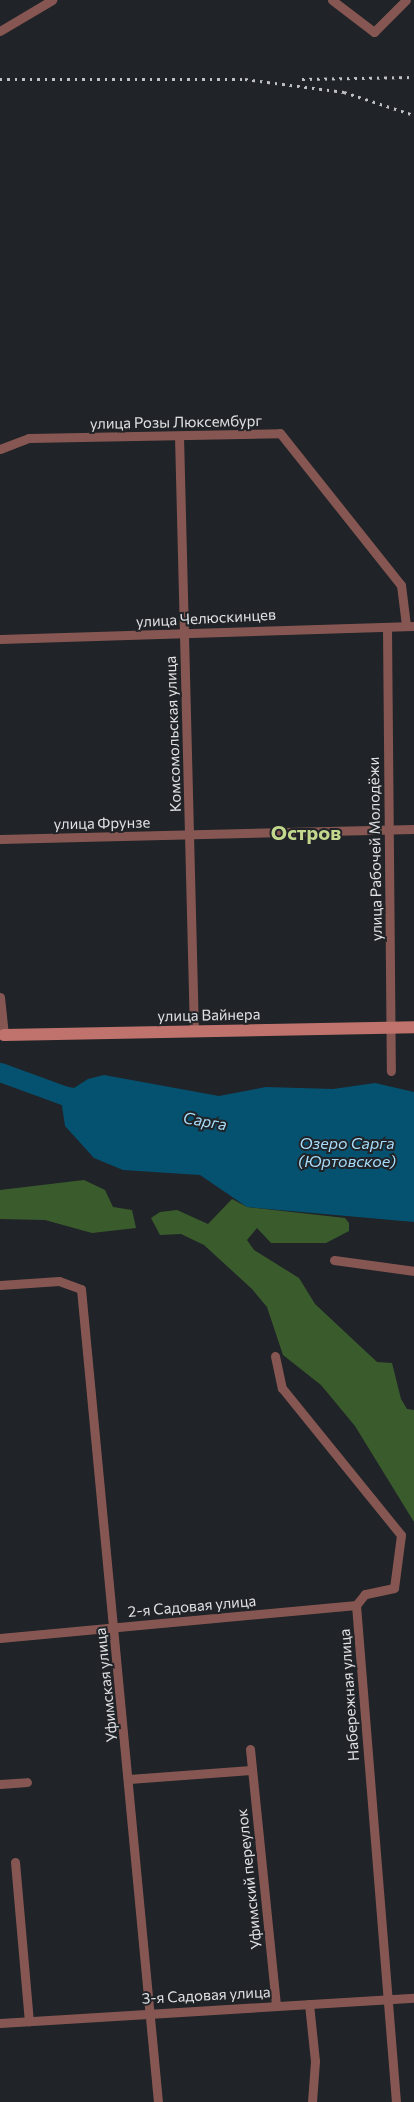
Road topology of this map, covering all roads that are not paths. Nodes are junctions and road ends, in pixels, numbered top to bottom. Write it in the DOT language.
graph roads {
  1 [pos="52,0"];
  2 [pos="332,0"];
  3 [pos="406,0"];
  4 [pos="0,31"];
  5 [pos="179,436"];
  6 [pos="0,449"];
  7 [pos="410,625"];
  8 [pos="387,627"];
  9 [pos="184,635"];
  10 [pos="0,639"];
  11 [pos="414,829"];
  12 [pos="388,830"];
  13 [pos="189,834"];
  14 [pos="0,839"];
  15 [pos="0,997"];
  16 [pos="414,1027"];
  17 [pos="391,1028"];
  18 [pos="194,1032"];
  19 [pos="4,1035"];
  20 [pos="392,1071"];
  21 [pos="334,1260"];
  22 [pos="414,1271"];
  23 [pos="0,1286"];
  24 [pos="275,1356"];
  25 [pos="356,1605"];
  26 [pos="114,1627"];
  27 [pos="0,1638"];
  28 [pos="250,1749"];
  29 [pos="251,1770"];
  30 [pos="129,1779"];
  31 [pos="27,1782"];
  32 [pos="0,1784"];
  33 [pos="15,1862"];
  34 [pos="414,1998"];
  35 [pos="385,2000"];
  36 [pos="309,2004"];
  37 [pos="276,2006"];
  38 [pos="151,2012"];
  39 [pos="30,2021"];
  40 [pos="0,2023"];
  41 [pos="158,2102"];
  42 [pos="312,2102"];
  43 [pos="396,2102"];
  1 -- 4 [label="street"];
  2 -- 3 [label="street"];
  5 -- 6 [label="street, улица Розы Люксембург"];
  5 -- 7 [label="street, улица Розы Люксембург"];
  5 -- 9 [label="street, Комсомольская улица"];
  7 -- 8 [label="street, улица Челюскинцев"];
  8 -- 9 [label="street, улица Челюскинцев"];
  8 -- 12 [label="street, улица Рабочей Молодёжи"];
  9 -- 10 [label="street, улица Челюскинцев"];
  9 -- 13 [label="street, Комсомольская улица"];
  11 -- 12 [label="street, улица Фрунзе"];
  12 -- 13 [label="street, улица Фрунзе"];
  12 -- 17 [label="street, улица Рабочей Молодёжи"];
  13 -- 14 [label="street, улица Фрунзе"];
  13 -- 18 [label="street, Комсомольская улица"];
  15 -- 19 [label="street"];
  16 -- 17 [label="street, улица Вайнера"];
  17 -- 18 [label="street, улица Вайнера"];
  17 -- 20 [label="street, улица Рабочей Молодёжи"];
  18 -- 19 [label="street, улица Вайнера"];
  21 -- 22 [label="street"];
  23 -- 26 [label="street, Уфимская улица"];
  24 -- 25 [label="street"];
  25 -- 26 [label="street, 2-я Садовая улица"];
  25 -- 35 [label="street, Набережная улица"];
  26 -- 27 [label="street, 2-я Садовая улица"];
  26 -- 30 [label="street, Уфимская улица"];
  28 -- 29 [label="street, Уфимский переулок"];
  29 -- 30 [label="street"];
  29 -- 37 [label="street, Уфимский переулок"];
  30 -- 38 [label="street, Уфимская улица"];
  31 -- 32 [label="street"];
  33 -- 39 [label="street"];
  34 -- 35 [label="street, 3-я Садовая улица"];
  35 -- 36 [label="street, 3-я Садовая улица"];
  35 -- 43 [label="street, Набережная улица"];
  36 -- 37 [label="street, 3-я Садовая улица"];
  36 -- 42 [label="street"];
  37 -- 38 [label="street, 3-я Садовая улица"];
  38 -- 39 [label="street, 3-я Садовая улица"];
  38 -- 41 [label="street, Уфимская улица"];
  39 -- 40 [label="street, 3-я Садовая улица"];
}
